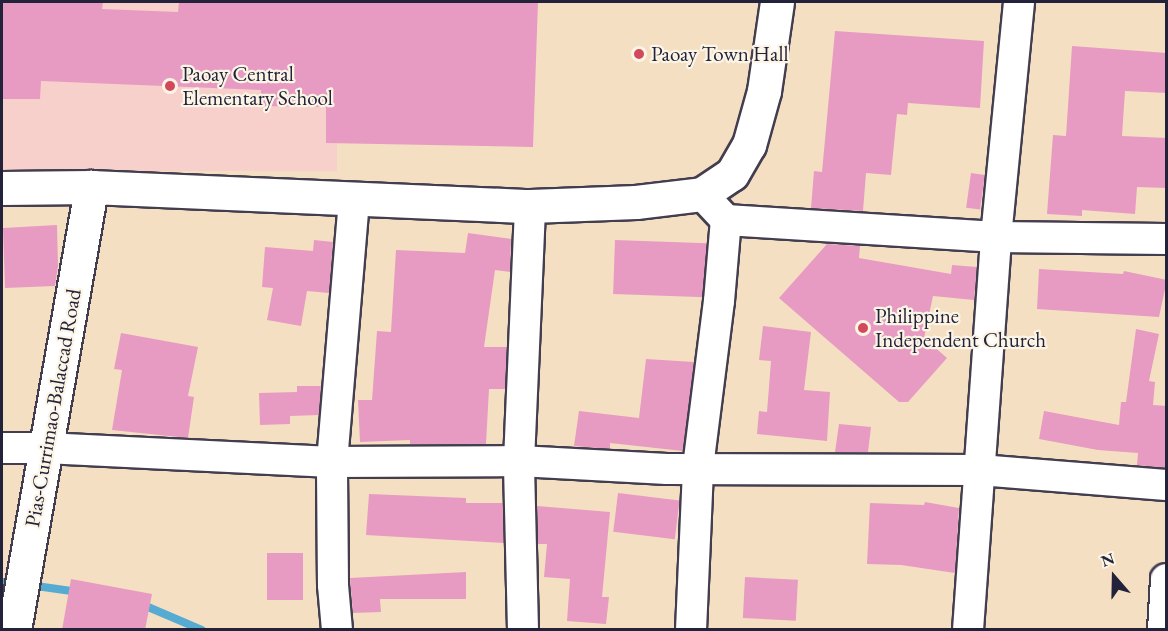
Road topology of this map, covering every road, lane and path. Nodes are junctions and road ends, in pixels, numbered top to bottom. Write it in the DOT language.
graph roads {
  1 [pos="777,2"];
  2 [pos="1018,2"];
  3 [pos="92,187"];
  4 [pos="2,188"];
  5 [pos="702,194"];
  6 [pos="354,198"];
  7 [pos="530,206"];
  8 [pos="726,220"];
  9 [pos="996,237"];
  10 [pos="1167,239"];
  11 [pos="2,448"];
  12 [pos="45,448"];
  13 [pos="519,461"];
  14 [pos="332,462"];
  15 [pos="698,467"];
  16 [pos="979,470"];
  17 [pos="1167,484"];
  18 [pos="1167,579"];
  19 [pos="14,628"];
  20 [pos="337,630"];
  21 [pos="523,630"];
  22 [pos="691,630"];
  23 [pos="968,630"];
  24 [pos="1163,630"];
  1 -- 5 [label="main road"];
  2 -- 9 [label="street"];
  3 -- 4 [label="main road"];
  3 -- 6 [label="main road"];
  3 -- 12 [label="main road, Pias-Currimao-Balaccad Road"];
  5 -- 7 [label="main road"];
  5 -- 8 [label="street"];
  6 -- 7 [label="main road"];
  6 -- 14 [label="street"];
  7 -- 13 [label="street"];
  8 -- 9 [label="street"];
  8 -- 15 [label="street"];
  9 -- 10 [label="street"];
  9 -- 16 [label="street"];
  11 -- 12 [label="street"];
  12 -- 14 [label="street"];
  12 -- 19 [label="main road, Pias-Currimao-Balaccad Road"];
  13 -- 14 [label="street"];
  13 -- 15 [label="street"];
  13 -- 21 [label="street"];
  14 -- 20 [label="street"];
  15 -- 16 [label="street"];
  15 -- 22 [label="street"];
  16 -- 17 [label="street"];
  16 -- 23 [label="street"];
  18 -- 24 [label="street"];
}
